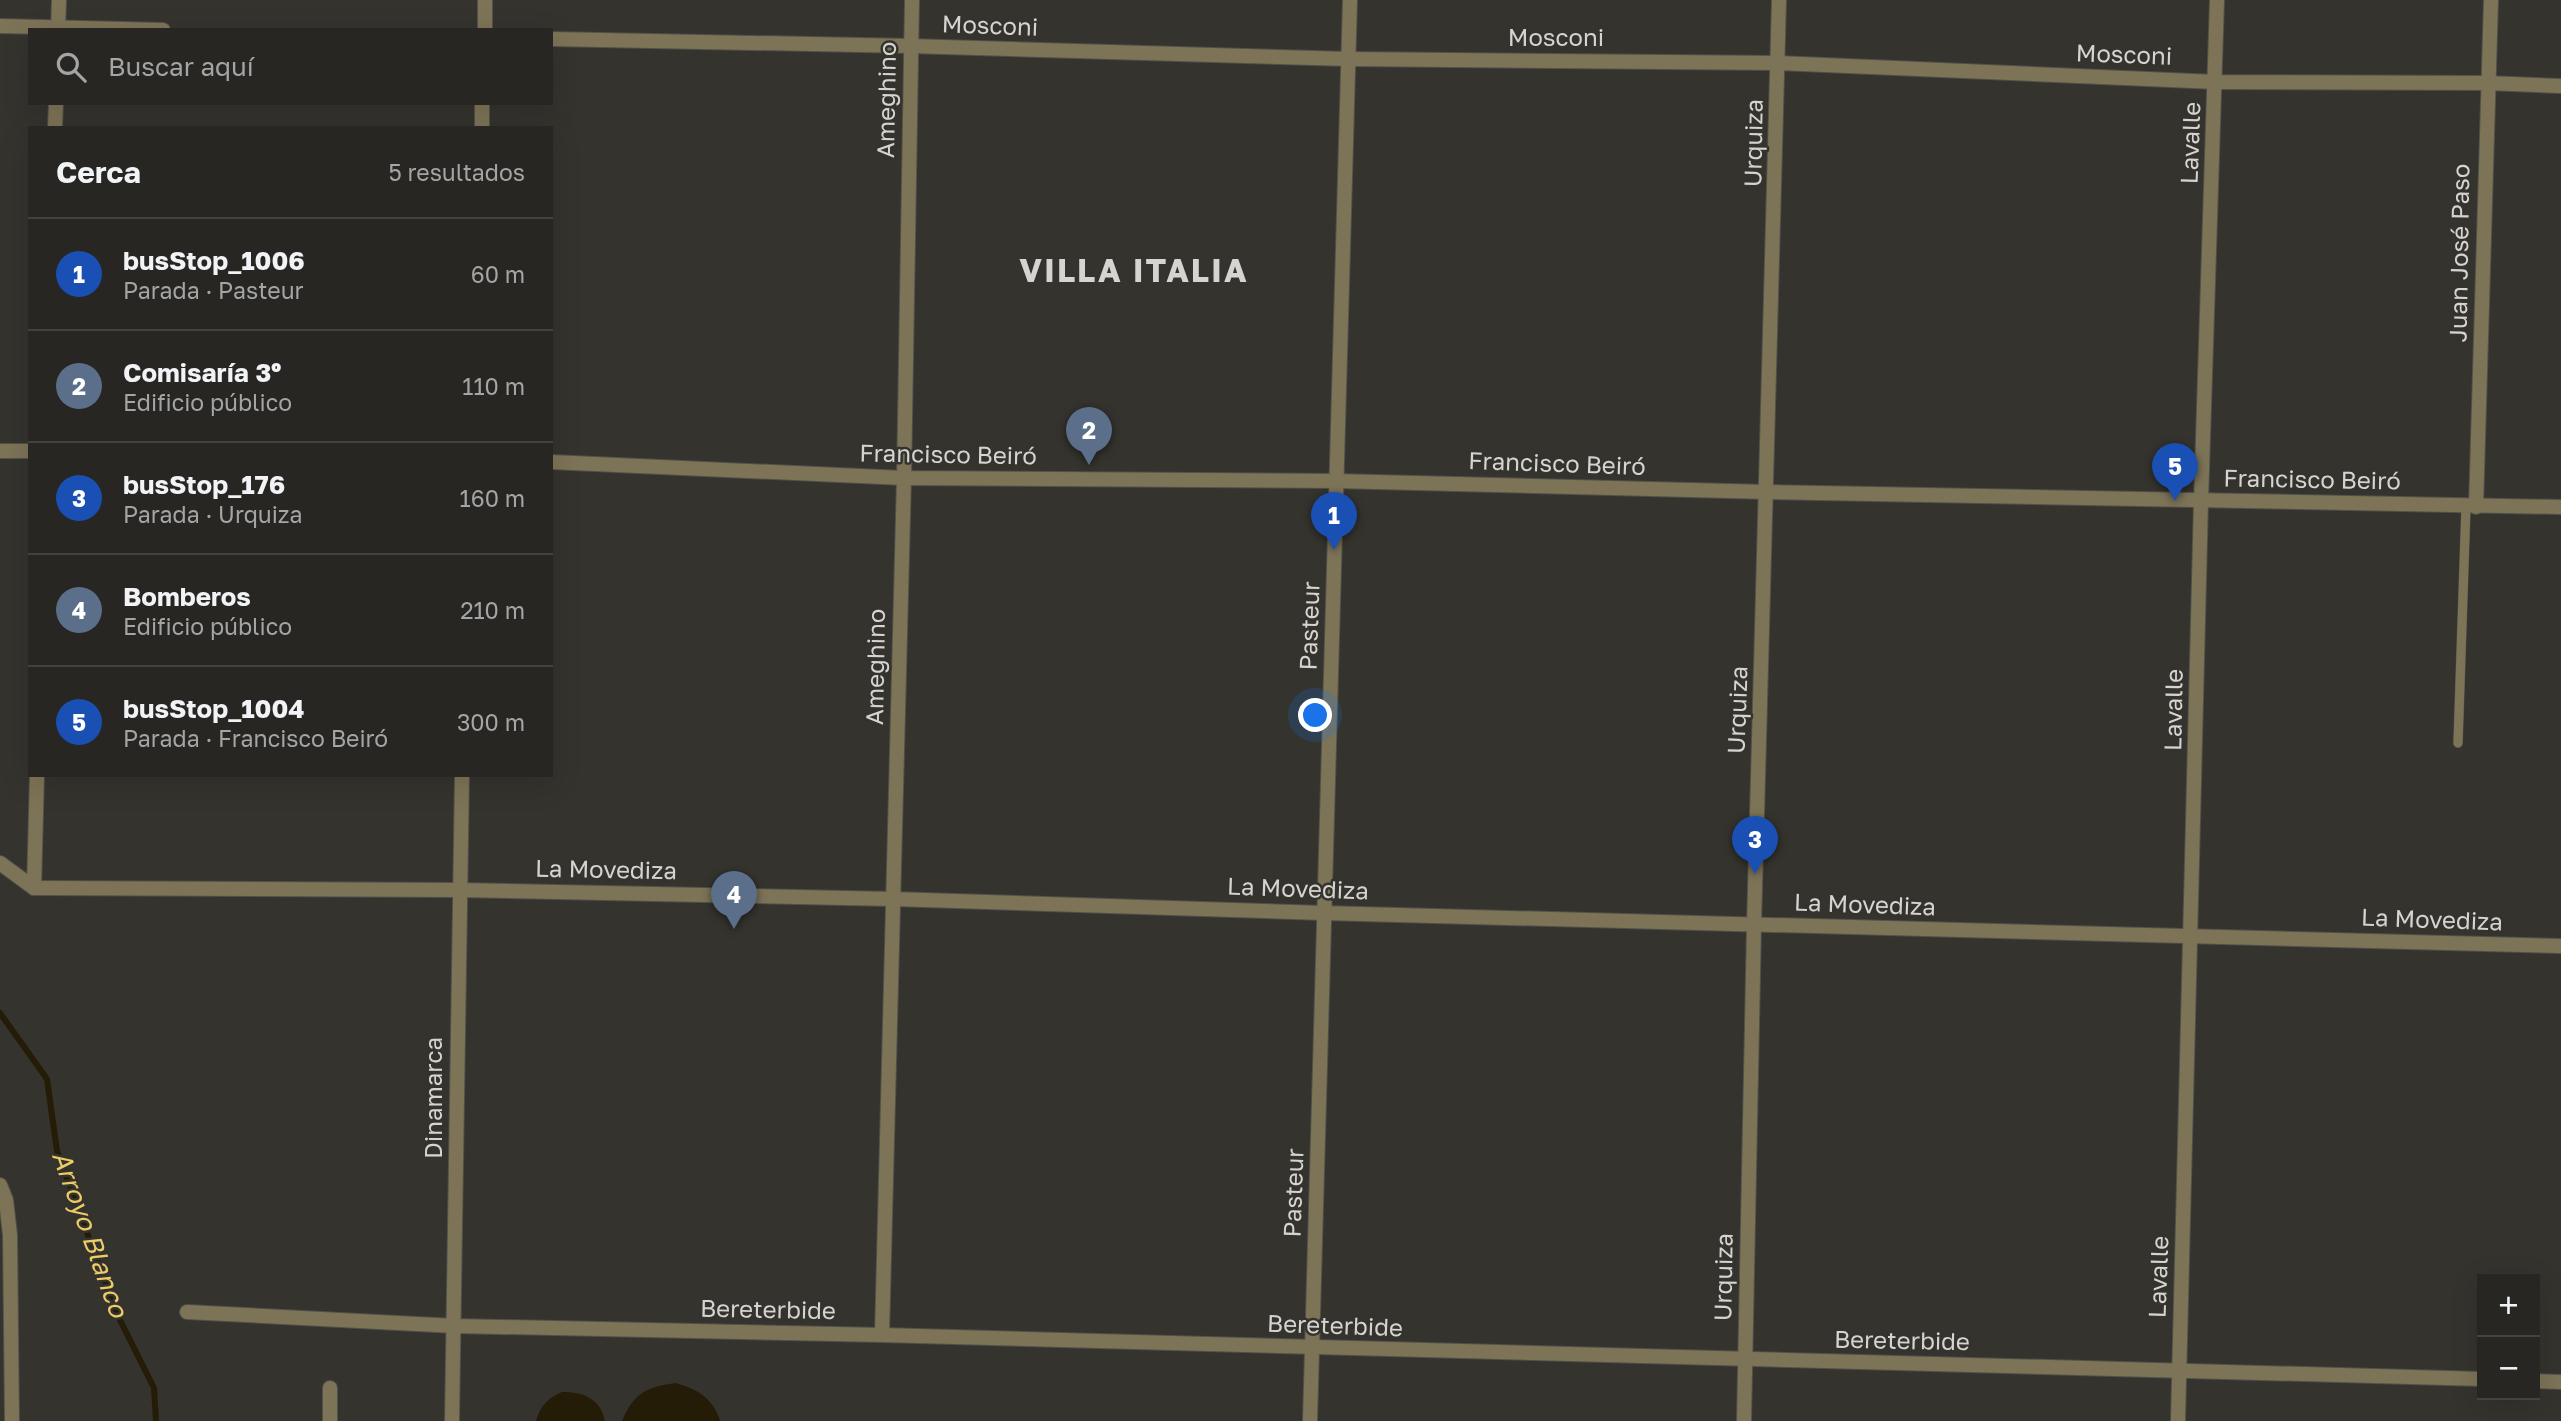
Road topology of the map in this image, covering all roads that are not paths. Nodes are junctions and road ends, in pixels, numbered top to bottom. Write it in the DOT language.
graph roads {
  1 [pos="59,0"];
  2 [pos="485,0"];
  3 [pos="912,0"];
  4 [pos="1350,0"];
  5 [pos="1779,0"];
  6 [pos="2217,0"];
  7 [pos="2491,0"];
  8 [pos="0,26"];
  9 [pos="58,28"];
  10 [pos="485,28"];
  11 [pos="553,39"];
  12 [pos="910,46"];
  13 [pos="1349,60"];
  14 [pos="1778,63"];
  15 [pos="2216,82"];
  16 [pos="2487,83"];
  17 [pos="2561,86"];
  18 [pos="56,105"];
  19 [pos="482,105"];
  20 [pos="55,126"];
  21 [pos="482,126"];
  22 [pos="0,451"];
  23 [pos="28,451"];
  24 [pos="553,462"];
  25 [pos="904,478"];
  26 [pos="1336,481"];
  27 [pos="1768,492"];
  28 [pos="2201,501"];
  29 [pos="2471,506"];
  30 [pos="2561,507"];
  31 [pos="2458,743"];
  32 [pos="37,777"];
  33 [pos="462,777"];
  34 [pos="0,863"];
  35 [pos="34,888"];
  36 [pos="458,890"];
  37 [pos="893,899"];
  38 [pos="1324,913"];
  39 [pos="1754,925"];
  40 [pos="2192,936"];
  41 [pos="2561,946"];
  42 [pos="0,1185"];
  43 [pos="187,1312"];
  44 [pos="6,1313"];
  45 [pos="455,1326"];
  46 [pos="882,1335"];
  47 [pos="1312,1349"];
  48 [pos="1746,1360"];
  49 [pos="2179,1371"];
  50 [pos="2477,1380"];
  51 [pos="2540,1381"];
  52 [pos="2561,1382"];
  53 [pos="330,1388"];
  54 [pos="12,1421"];
  55 [pos="330,1421"];
  56 [pos="453,1421"];
  57 [pos="1310,1421"];
  58 [pos="1744,1421"];
  59 [pos="2178,1421"];
  1 -- 9 [label="street"];
  2 -- 10 [label="street"];
  3 -- 12 [label="street, Ameghino"];
  4 -- 13 [label="street, Pasteur"];
  5 -- 14 [label="street, Urquiza"];
  6 -- 15 [label="street, Lavalle"];
  7 -- 16 [label="street, Juan José Paso"];
  8 -- 9 [label="street"];
  11 -- 12 [label="street, Mosconi"];
  12 -- 13 [label="street, Mosconi"];
  12 -- 25 [label="street, Ameghino"];
  13 -- 14 [label="street, Mosconi"];
  13 -- 26 [label="street, Pasteur"];
  14 -- 15 [label="street, Mosconi"];
  14 -- 27 [label="street, Urquiza"];
  15 -- 16 [label="street, Mosconi"];
  15 -- 28 [label="street, Lavalle"];
  16 -- 17 [label="street, Mosconi"];
  16 -- 29 [label="street, Juan José Paso"];
  18 -- 20 [label="street"];
  19 -- 21 [label="street"];
  22 -- 23 [label="street"];
  24 -- 25 [label="street, Francisco Beiró"];
  25 -- 26 [label="street, Francisco Beiró"];
  25 -- 37 [label="street, Ameghino"];
  26 -- 27 [label="street, Francisco Beiró"];
  26 -- 38 [label="street, Pasteur"];
  27 -- 28 [label="street, Francisco Beiró"];
  27 -- 39 [label="street, Urquiza"];
  28 -- 29 [label="street, Francisco Beiró"];
  28 -- 40 [label="street, Lavalle"];
  29 -- 30 [label="street, Francisco Beiró"];
  29 -- 31 [label="lane"];
  32 -- 35 [label="street"];
  33 -- 36 [label="street, Dinamarca"];
  34 -- 35 [label="street"];
  35 -- 36 [label="street, La Movediza"];
  36 -- 37 [label="street, La Movediza"];
  36 -- 45 [label="street, Dinamarca"];
  37 -- 38 [label="street, La Movediza"];
  37 -- 46 [label="street, Ameghino"];
  38 -- 39 [label="street, La Movediza"];
  38 -- 47 [label="street, Pasteur"];
  39 -- 40 [label="street, La Movediza"];
  39 -- 48 [label="street, Urquiza"];
  40 -- 41 [label="street, La Movediza"];
  40 -- 49 [label="street, Lavalle"];
  42 -- 44 [label="street"];
  43 -- 45 [label="street, Bereterbide"];
  44 -- 54 [label="street"];
  45 -- 46 [label="street, Bereterbide"];
  45 -- 56 [label="street, Dinamarca"];
  46 -- 47 [label="street, Bereterbide"];
  47 -- 48 [label="street, Bereterbide"];
  47 -- 57 [label="street, Pasteur"];
  48 -- 49 [label="street, Bereterbide"];
  48 -- 58 [label="street, Urquiza"];
  49 -- 50 [label="street, Bereterbide"];
  49 -- 59 [label="street, Lavalle"];
  51 -- 52 [label="street"];
  53 -- 55 [label="street"];
}
